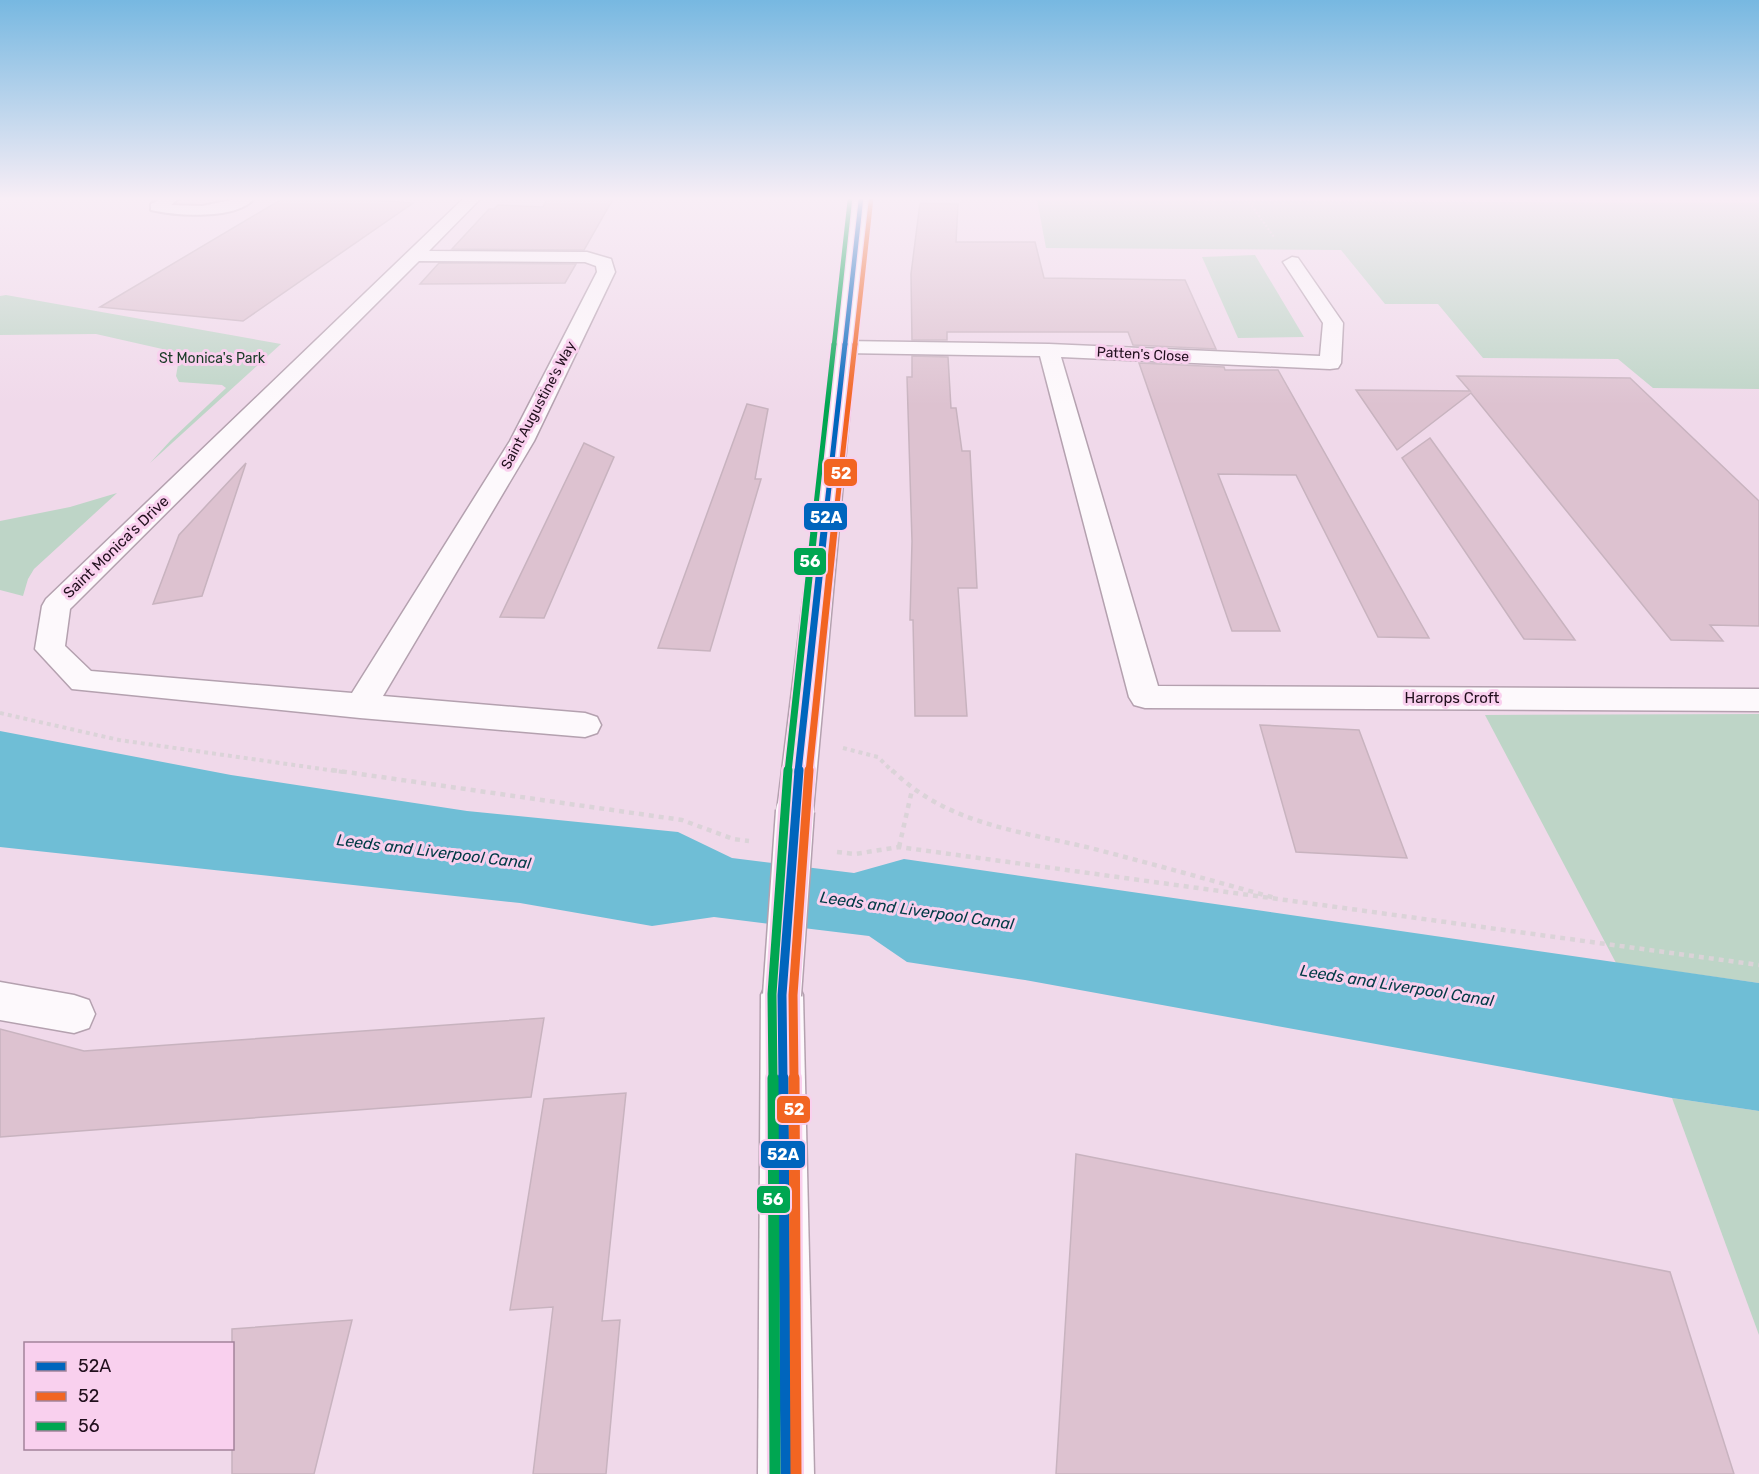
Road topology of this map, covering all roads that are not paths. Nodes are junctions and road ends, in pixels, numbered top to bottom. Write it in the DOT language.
graph roads {
  1 [pos="402,268"];
  2 [pos="606,268"];
  3 [pos="853,268"];
  4 [pos="1296,268"];
  5 [pos="843,347"];
  6 [pos="1049,350"];
  7 [pos="1759,700"];
  8 [pos="360,707"];
  9 [pos="585,725"];
  10 [pos="0,1002"];
  11 [pos="74,1014"];
  12 [pos="786,1474"];
  1 -- 8 [label="street, Saint Monica's Drive"];
  2 -- 8 [label="street, Saint Augustine's Way"];
  3 -- 5 [label="street"];
  4 -- 6 [label="street, Patten's Close"];
  5 -- 6 [label="street, Patten's Close"];
  5 -- 12 [label="street, bridge"];
  6 -- 7 [label="street, Harrops Croft"];
  8 -- 9 [label="street, Saint Monica's Drive"];
  10 -- 11 [label="street"];
}
